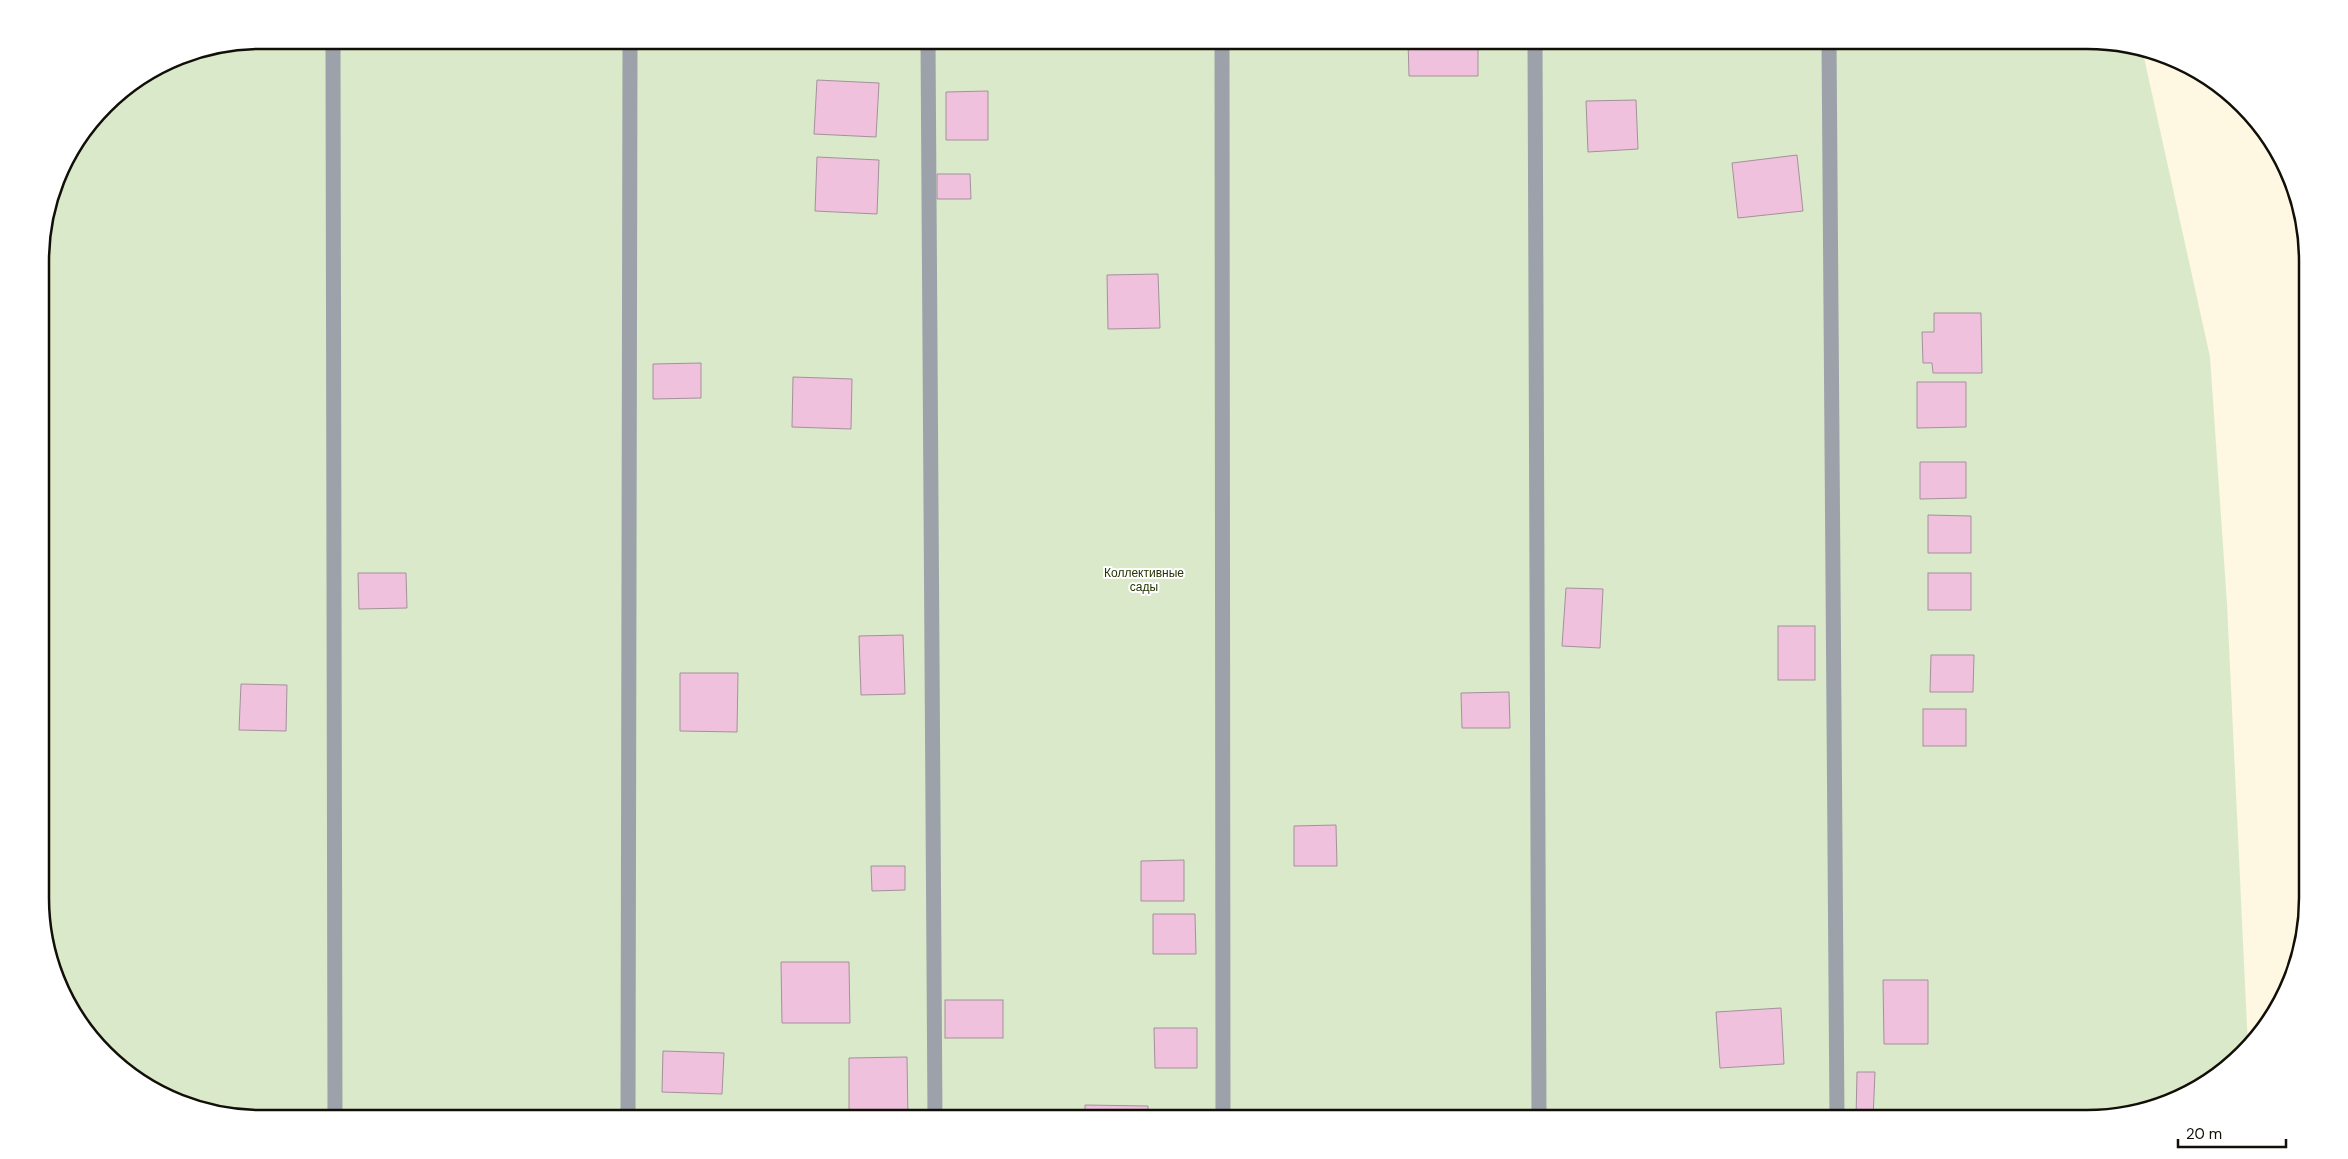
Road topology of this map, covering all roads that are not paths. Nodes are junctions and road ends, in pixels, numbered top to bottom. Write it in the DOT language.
graph roads {
  1 [pos="333,49"];
  2 [pos="630,49"];
  3 [pos="928,49"];
  4 [pos="1222,49"];
  5 [pos="1535,49"];
  6 [pos="1829,49"];
  7 [pos="335,1110"];
  8 [pos="628,1110"];
  9 [pos="935,1110"];
  10 [pos="1223,1110"];
  11 [pos="1539,1110"];
  12 [pos="1837,1110"];
  1 -- 7 [label="lane"];
  2 -- 8 [label="lane"];
  3 -- 9 [label="lane"];
  4 -- 10 [label="lane"];
  5 -- 11 [label="lane"];
  6 -- 12 [label="lane"];
}
